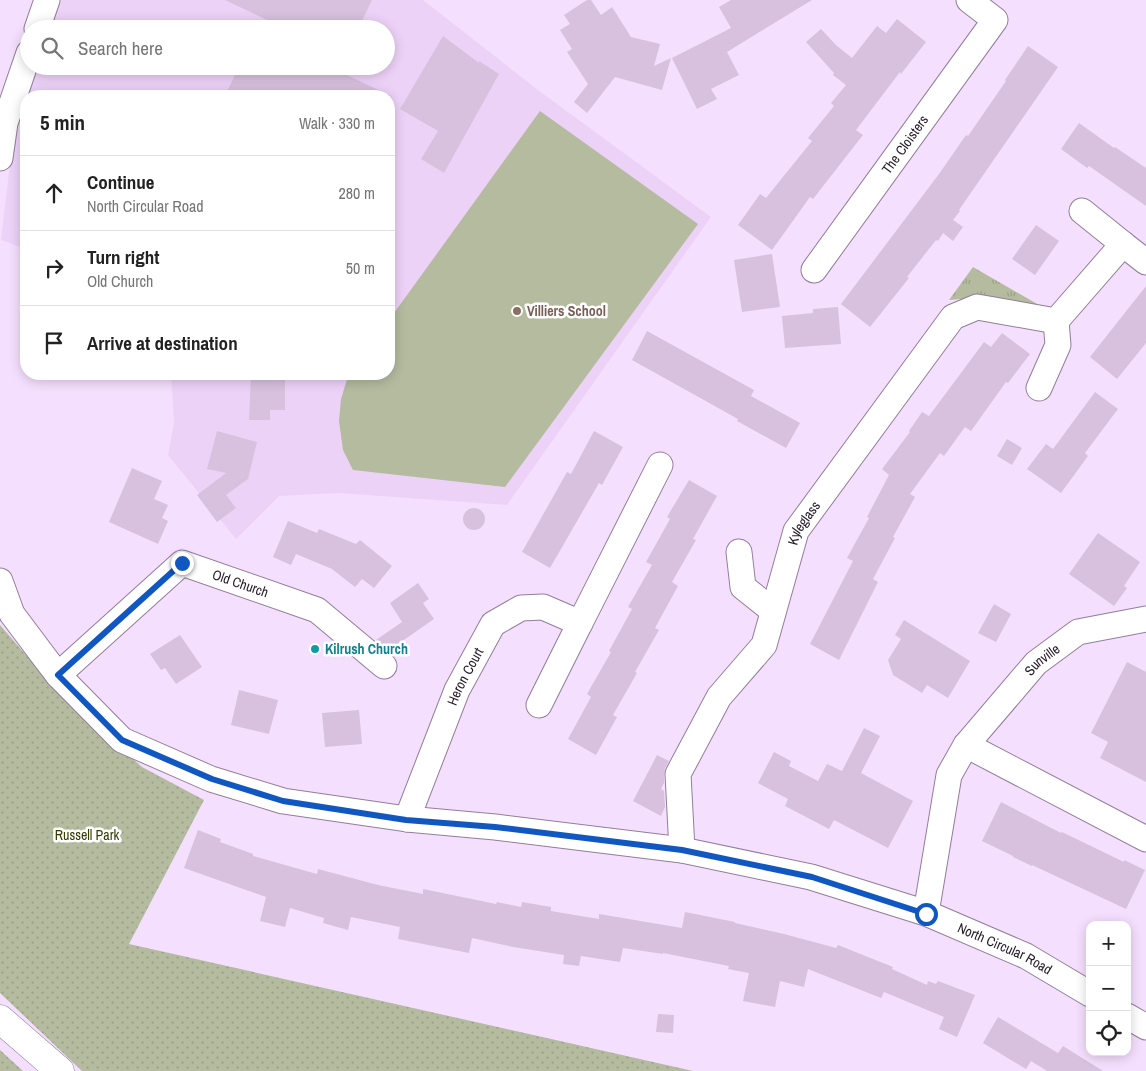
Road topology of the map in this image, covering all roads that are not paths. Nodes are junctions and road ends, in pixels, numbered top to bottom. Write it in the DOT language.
graph roads {
  1 [pos="47,0"];
  2 [pos="969,0"];
  3 [pos="40,20"];
  4 [pos="21,75"];
  5 [pos="0,158"];
  6 [pos="1082,210"];
  7 [pos="1123,244"];
  8 [pos="1146,262"];
  9 [pos="814,270"];
  10 [pos="1056,321"];
  11 [pos="1039,388"];
  12 [pos="660,465"];
  13 [pos="739,552"];
  14 [pos="0,580"];
  15 [pos="773,612"];
  16 [pos="1146,619"];
  17 [pos="580,623"];
  18 [pos="384,666"];
  19 [pos="58,675"];
  20 [pos="539,705"];
  21 [pos="966,744"];
  22 [pos="406,820"];
  23 [pos="1146,839"];
  24 [pos="682,850"];
  25 [pos="926,914"];
  26 [pos="1086,992"];
  27 [pos="1131,1018"];
  28 [pos="0,1019"];
  29 [pos="1146,1027"];
  30 [pos="60,1071"];
  1 -- 3 [label="street"];
  2 -- 9 [label="street, The Cloisters"];
  4 -- 5 [label="street"];
  6 -- 7 [label="street"];
  7 -- 8 [label="street"];
  7 -- 10 [label="street"];
  10 -- 11 [label="street"];
  10 -- 15 [label="street, Kyleglass"];
  12 -- 17 [label="street"];
  13 -- 15 [label="street"];
  14 -- 19 [label="street, North Circular Road"];
  15 -- 24 [label="street, Kyleglass"];
  16 -- 21 [label="street, Sunville"];
  17 -- 20 [label="street"];
  17 -- 22 [label="street, Heron Court"];
  18 -- 19 [label="street, Old Church"];
  19 -- 22 [label="street, North Circular Road"];
  21 -- 23 [label="street"];
  21 -- 25 [label="street, Sunville"];
  22 -- 24 [label="street, North Circular Road"];
  24 -- 25 [label="street, North Circular Road"];
  25 -- 26 [label="street, North Circular Road"];
  27 -- 29 [label="street"];
  28 -- 30 [label="main road"];
}
